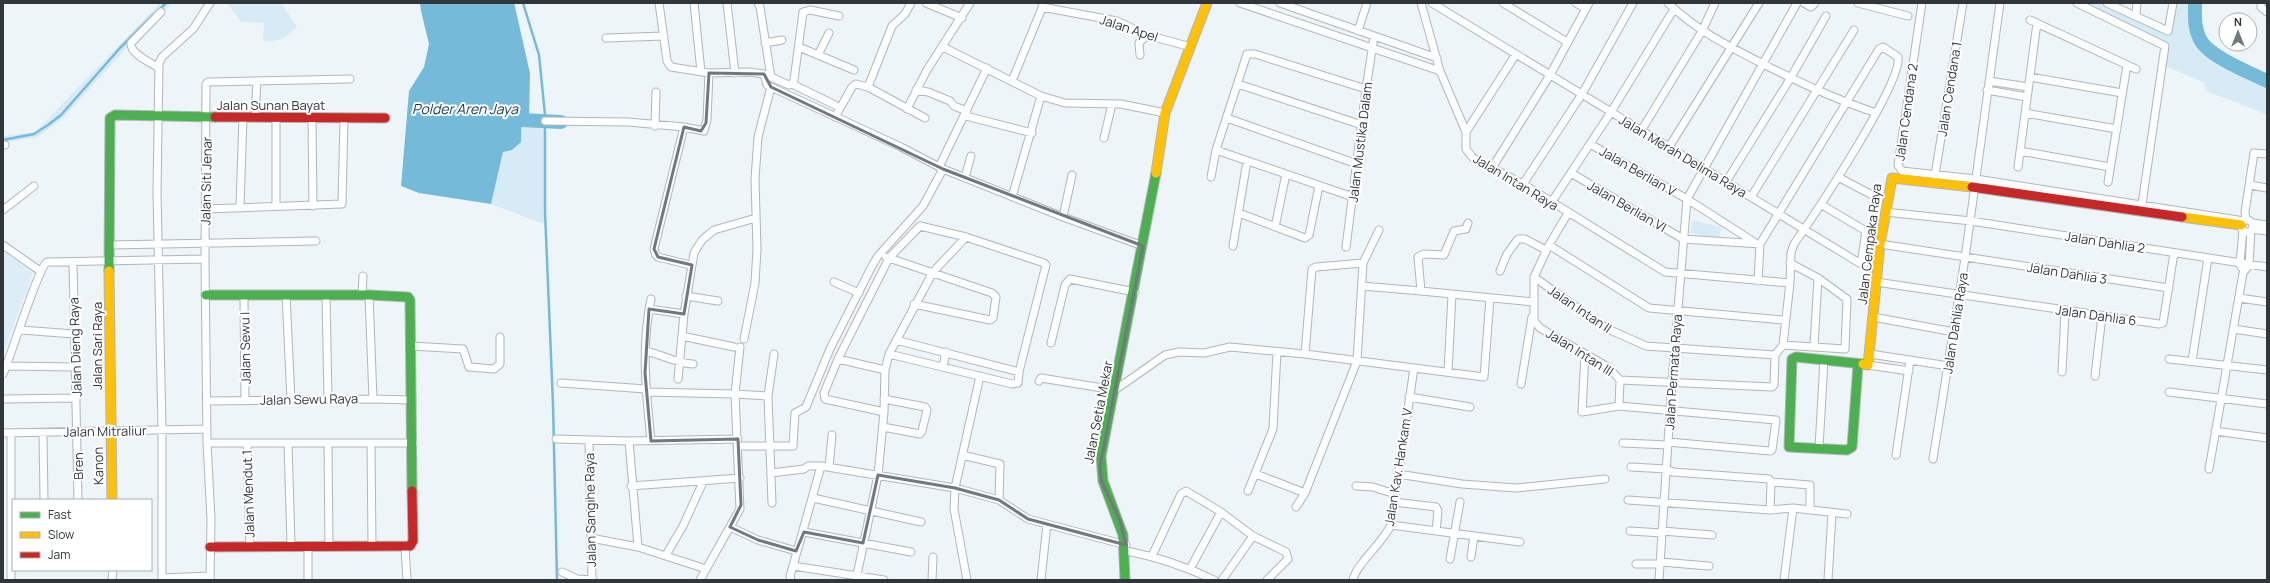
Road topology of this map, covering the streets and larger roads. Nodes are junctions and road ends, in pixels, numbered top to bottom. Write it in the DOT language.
graph roads {
  1 [pos="210,3"];
  2 [pos="659,3"];
  3 [pos="694,3"];
  4 [pos="727,3"];
  5 [pos="758,3"];
  6 [pos="911,3"];
  7 [pos="926,3"];
  8 [pos="970,3"];
  9 [pos="1207,3"];
  10 [pos="1240,3"];
  11 [pos="1280,3"];
  12 [pos="1367,3"];
  13 [pos="1421,3"];
  14 [pos="1432,3"];
  15 [pos="1503,3"];
  16 [pos="1576,3"];
  17 [pos="1633,3"];
  18 [pos="1668,3"];
  19 [pos="1715,3"];
  20 [pos="1759,3"];
  21 [pos="1798,3"];
  22 [pos="1804,3"];
  23 [pos="1815,3"];
  24 [pos="1858,3"];
  25 [pos="1922,3"];
  26 [pos="1963,3"];
  27 [pos="2000,3"];
  28 [pos="2077,3"];
  29 [pos="2107,3"];
  30 [pos="2137,3"];
  31 [pos="2172,3"];
  32 [pos="2261,3"];
  33 [pos="1043,5"];
  34 [pos="1587,6"];
  35 [pos="1674,9"];
  36 [pos="161,12"];
  37 [pos="2267,12"];
  38 [pos="839,16"];
  39 [pos="1826,16"];
  40 [pos="1908,16"];
  41 [pos="2136,16"];
  42 [pos="962,18"];
  43 [pos="1854,30"];
  44 [pos="1358,31"];
  45 [pos="1702,31"];
  46 [pos="829,33"];
  47 [pos="1147,35"];
  48 [pos="664,36"];
  49 [pos="1374,37"];
  50 [pos="606,38"];
  51 [pos="782,40"];
  52 [pos="1567,42"];
  53 [pos="765,43"];
  54 [pos="799,47"];
  55 [pos="943,47"];
  56 [pos="1191,47"];
  57 [pos="1373,47"];
  58 [pos="1732,48"];
  59 [pos="1516,54"];
  60 [pos="818,55"];
  61 [pos="1140,55"];
  62 [pos="1437,58"];
  63 [pos="1763,64"];
  64 [pos="2127,65"];
  65 [pos="159,68"];
  66 [pos="987,68"];
  67 [pos="2136,69"];
  68 [pos="854,70"];
  69 [pos="1440,71"];
  70 [pos="705,73"];
  71 [pos="735,73"];
  72 [pos="1550,75"];
  73 [pos="768,76"];
  74 [pos="2030,77"];
  75 [pos="1790,78"];
  76 [pos="350,79"];
  77 [pos="257,81"];
  78 [pos="1012,81"];
  79 [pos="1989,81"];
  80 [pos="792,84"];
  81 [pos="1238,84"];
  82 [pos="771,87"];
  83 [pos="868,87"];
  84 [pos="2028,87"];
  85 [pos="1366,89"];
  86 [pos="916,90"];
  87 [pos="1988,90"];
  88 [pos="656,92"];
  89 [pos="1818,92"];
  90 [pos="2122,93"];
  91 [pos="1582,94"];
  92 [pos="1041,96"];
  93 [pos="2027,96"];
  94 [pos="1847,103"];
  95 [pos="1112,104"];
  96 [pos="835,105"];
  97 [pos="907,109"];
  98 [pos="1611,112"];
  99 [pos="1876,112"];
  100 [pos="966,113"];
  101 [pos="1165,113"];
  102 [pos="2025,113"];
  103 [pos="242,117"];
  104 [pos="255,117"];
  105 [pos="836,117"];
  106 [pos="158,118"];
  107 [pos="206,118"];
  108 [pos="276,118"];
  109 [pos="312,118"];
  110 [pos="385,118"];
  111 [pos="925,118"];
  112 [pos="1227,118"];
  113 [pos="344,119"];
  114 [pos="545,121"];
  115 [pos="1362,125"];
  116 [pos="655,126"];
  117 [pos="684,127"];
  118 [pos="2117,129"];
  119 [pos="1642,130"];
  120 [pos="1466,132"];
  121 [pos="1032,133"];
  122 [pos="1104,138"];
  123 [pos="1590,144"];
  124 [pos="1669,148"];
  125 [pos="1216,150"];
  126 [pos="2020,151"];
  127 [pos="2267,154"];
  128 [pos="971,156"];
  129 [pos="1247,161"];
  130 [pos="1357,164"];
  131 [pos="2018,167"];
  132 [pos="2110,167"];
  133 [pos="941,168"];
  134 [pos="1492,168"];
  135 [pos="1703,168"];
  136 [pos="1571,173"];
  137 [pos="1072,174"];
  138 [pos="1286,174"];
  139 [pos="1935,174"];
  140 [pos="965,177"];
  141 [pos="1211,177"];
  142 [pos="1838,177"];
  143 [pos="1726,182"];
  144 [pos="2108,182"];
  145 [pos="1976,183"];
  146 [pos="1523,184"];
  147 [pos="2250,185"];
  148 [pos="34,186"];
  149 [pos="1319,186"];
  150 [pos="2267,188"];
  151 [pos="1872,195"];
  152 [pos="1012,197"];
  153 [pos="1353,197"];
  154 [pos="1751,197"];
  155 [pos="1687,199"];
  156 [pos="1552,203"];
  157 [pos="2142,204"];
  158 [pos="1822,205"];
  159 [pos="276,206"];
  160 [pos="313,206"];
  161 [pos="240,207"];
  162 [pos="205,209"];
  163 [pos="3,210"];
  164 [pos="1885,212"];
  165 [pos="1239,213"];
  166 [pos="1568,213"];
  167 [pos="1778,214"];
  168 [pos="1063,217"];
  169 [pos="756,218"];
  170 [pos="1970,221"];
  171 [pos="1468,223"];
  172 [pos="2267,224"];
  173 [pos="2247,226"];
  174 [pos="1275,227"];
  175 [pos="1379,230"];
  176 [pos="1804,230"];
  177 [pos="2267,231"];
  178 [pos="966,237"];
  179 [pos="1683,238"];
  180 [pos="316,241"];
  181 [pos="1757,243"];
  182 [pos="205,244"];
  183 [pos="1880,244"];
  184 [pos="3,245"];
  185 [pos="109,245"];
  186 [pos="159,245"];
  187 [pos="1143,246"];
  188 [pos="1233,246"];
  189 [pos="1346,247"];
  190 [pos="1548,248"];
  191 [pos="2174,253"];
  192 [pos="883,257"];
  193 [pos="1965,258"];
  194 [pos="2208,258"];
  195 [pos="205,259"];
  196 [pos="159,260"];
  197 [pos="110,261"];
  198 [pos="73,262"];
  199 [pos="1363,263"];
  200 [pos="1790,263"];
  201 [pos="2240,263"];
  202 [pos="2249,265"];
  203 [pos="690,266"];
  204 [pos="2267,267"];
  205 [pos="40,271"];
  206 [pos="1500,271"];
  207 [pos="932,272"];
  208 [pos="2243,273"];
  209 [pos="1680,274"];
  210 [pos="363,276"];
  211 [pos="1534,277"];
  212 [pos="1818,278"];
  213 [pos="1758,281"];
  214 [pos="834,282"];
  215 [pos="1876,282"];
  216 [pos="1790,283"];
  217 [pos="1362,286"];
  218 [pos="2169,288"];
  219 [pos="1421,291"];
  220 [pos="1135,292"];
  221 [pos="859,293"];
  222 [pos="1452,294"];
  223 [pos="1960,294"];
  224 [pos="206,295"];
  225 [pos="286,295"];
  226 [pos="326,295"];
  227 [pos="366,295"];
  228 [pos="244,296"];
  229 [pos="686,296"];
  230 [pos="1490,298"];
  231 [pos="2239,298"];
  232 [pos="651,299"];
  233 [pos="718,301"];
  234 [pos="2267,302"];
  235 [pos="914,304"];
  236 [pos="1533,306"];
  237 [pos="649,309"];
  238 [pos="2065,311"];
  239 [pos="1677,312"];
  240 [pos="684,314"];
  241 [pos="2102,316"];
  242 [pos="1873,317"];
  243 [pos="1784,320"];
  244 [pos="2234,329"];
  245 [pos="20,330"];
  246 [pos="1954,332"];
  247 [pos="74,334"];
  248 [pos="2267,334"];
  249 [pos="682,336"];
  250 [pos="500,337"];
  251 [pos="744,339"];
  252 [pos="896,340"];
  253 [pos="1051,343"];
  254 [pos="1783,345"];
  255 [pos="411,346"];
  256 [pos="1814,346"];
  257 [pos="931,348"];
  258 [pos="1674,348"];
  259 [pos="645,351"];
  260 [pos="946,352"];
  261 [pos="1276,352"];
  262 [pos="774,354"];
  263 [pos="889,354"];
  264 [pos="1305,354"];
  265 [pos="1585,354"];
  266 [pos="1870,354"];
  267 [pos="1775,355"];
  268 [pos="838,359"];
  269 [pos="2169,359"];
  270 [pos="1824,360"];
  271 [pos="1910,360"];
  272 [pos="679,361"];
  273 [pos="1357,361"];
  274 [pos="2192,361"];
  275 [pos="928,363"];
  276 [pos="693,364"];
  277 [pos="2227,364"];
  278 [pos="1858,365"];
  279 [pos="1868,365"];
  280 [pos="7,366"];
  281 [pos="1948,366"];
  282 [pos="75,367"];
  283 [pos="943,367"];
  284 [pos="1414,368"];
  285 [pos="885,370"];
  286 [pos="1909,370"];
  287 [pos="2267,370"];
  288 [pos="1019,372"];
  289 [pos="1448,372"];
  290 [pos="2062,372"];
  291 [pos="3,374"];
  292 [pos="980,376"];
  293 [pos="2095,376"];
  294 [pos="678,379"];
  295 [pos="1620,380"];
  296 [pos="1040,381"];
  297 [pos="1672,381"];
  298 [pos="561,383"];
  299 [pos="1521,384"];
  300 [pos="1115,390"];
  301 [pos="646,391"];
  302 [pos="2169,392"];
  303 [pos="735,394"];
  304 [pos="768,396"];
  305 [pos="1409,397"];
  306 [pos="76,398"];
  307 [pos="3,399"];
  308 [pos="373,399"];
  309 [pos="884,399"];
  310 [pos="2221,399"];
  311 [pos="245,400"];
  312 [pos="291,400"];
  313 [pos="328,400"];
  314 [pos="412,400"];
  315 [pos="207,401"];
  316 [pos="2267,404"];
  317 [pos="1619,406"];
  318 [pos="1470,407"];
  319 [pos="1670,411"];
  320 [pos="884,412"];
  321 [pos="883,427"];
  322 [pos="207,429"];
  323 [pos="162,430"];
  324 [pos="2216,431"];
  325 [pos="78,432"];
  326 [pos="111,432"];
  327 [pos="3,433"];
  328 [pos="11,433"];
  329 [pos="43,433"];
  330 [pos="832,435"];
  331 [pos="556,438"];
  332 [pos="2267,438"];
  333 [pos="1773,440"];
  334 [pos="589,441"];
  335 [pos="629,441"];
  336 [pos="651,441"];
  337 [pos="738,442"];
  338 [pos="1788,442"];
  339 [pos="207,443"];
  340 [pos="247,443"];
  341 [pos="288,443"];
  342 [pos="328,443"];
  343 [pos="372,443"];
  344 [pos="413,443"];
  345 [pos="1623,443"];
  346 [pos="1668,444"];
  347 [pos="770,445"];
  348 [pos="1819,448"];
  349 [pos="962,455"];
  350 [pos="1896,455"];
  351 [pos="1933,459"];
  352 [pos="821,466"];
  353 [pos="829,467"];
  354 [pos="1631,467"];
  355 [pos="2209,469"];
  356 [pos="1666,470"];
  357 [pos="771,473"];
  358 [pos="1256,474"];
  359 [pos="1398,474"];
  360 [pos="878,475"];
  361 [pos="740,478"];
  362 [pos="1606,479"];
  363 [pos="703,482"];
  364 [pos="1771,482"];
  365 [pos="631,486"];
  366 [pos="1356,486"];
  367 [pos="955,488"];
  368 [pos="1248,491"];
  369 [pos="1305,493"];
  370 [pos="1396,494"];
  371 [pos="813,498"];
  372 [pos="44,499"];
  373 [pos="78,499"];
  374 [pos="112,499"];
  375 [pos="999,500"];
  376 [pos="1628,500"];
  377 [pos="1394,502"];
  378 [pos="1460,502"];
  379 [pos="772,503"];
  380 [pos="1664,504"];
  381 [pos="1296,507"];
  382 [pos="1793,508"];
  383 [pos="1770,510"];
  384 [pos="1810,510"];
  385 [pos="870,511"];
  386 [pos="1221,512"];
  387 [pos="1832,512"];
  388 [pos="1847,514"];
  389 [pos="921,522"];
  390 [pos="1047,524"];
  391 [pos="1391,525"];
  392 [pos="730,527"];
  393 [pos="1436,531"];
  394 [pos="1630,531"];
  395 [pos="804,532"];
  396 [pos="1662,532"];
  397 [pos="1455,534"];
  398 [pos="1712,535"];
  399 [pos="1253,536"];
  400 [pos="1474,536"];
  401 [pos="591,538"];
  402 [pos="1520,542"];
  403 [pos="863,543"];
  404 [pos="291,545"];
  405 [pos="250,546"];
  406 [pos="308,546"];
  407 [pos="372,546"];
  408 [pos="210,547"];
  409 [pos="329,547"];
  410 [pos="405,547"];
  411 [pos="638,547"];
  412 [pos="1126,548"];
  413 [pos="796,552"];
  414 [pos="910,552"];
  415 [pos="666,555"];
  416 [pos="1152,556"];
  417 [pos="933,557"];
  418 [pos="1471,557"];
  419 [pos="1450,559"];
  420 [pos="1660,563"];
  421 [pos="1636,564"];
  422 [pos="794,566"];
  423 [pos="1709,566"];
  424 [pos="12,568"];
  425 [pos="706,569"];
  426 [pos="1190,569"];
  427 [pos="562,572"];
  428 [pos="857,575"];
  429 [pos="210,578"];
  430 [pos="162,579"];
  431 [pos="1353,579"];
  432 [pos="11,580"];
  433 [pos="308,580"];
  434 [pos="406,580"];
  435 [pos="593,580"];
  436 [pos="700,580"];
  437 [pos="791,580"];
  438 [pos="884,580"];
  439 [pos="932,580"];
  440 [pos="967,580"];
  441 [pos="1041,580"];
  442 [pos="1125,580"];
  443 [pos="1214,580"];
  444 [pos="1222,580"];
  445 [pos="1267,580"];
  446 [pos="1659,580"];
  447 [pos="1784,580"];
  448 [pos="1828,580"];
  1 -- 65 [label="street"];
  2 -- 48 [label="street"];
  3 -- 70 [label="street"];
  4 -- 71 [label="street"];
  5 -- 53 [label="street"];
  6 -- 83 [label="street"];
  7 -- 42 [label="street"];
  8 -- 42 [label="street"];
  9 -- 56 [label="street, Jalan Setia Mekar"];
  10 -- 57 [label="street"];
  11 -- 44 [label="street"];
  12 -- 44 [label="street"];
  13 -- 62 [label="street, Jalan Intan Raya"];
  14 -- 59 [label="street, Jalan Merah Delima Raya"];
  15 -- 52 [label="street"];
  16 -- 34 [label="street"];
  17 -- 91 [label="street"];
  18 -- 35 [label="street"];
  19 -- 45 [label="street"];
  20 -- 58 [label="street"];
  21 -- 63 [label="street, Jalan Permata Raya"];
  22 -- 23 [label="street"];
  24 -- 40 [label="street"];
  25 -- 139 [label="street, Jalan Cendana 2"];
  26 -- 139 [label="street, Jalan Cendana 1"];
  27 -- 79 [label="street, Jalan Dahlia Raya"];
  28 -- 157 [label="street"];
  29 -- 41 [label="street"];
  30 -- 41 [label="street"];
  31 -- 41 [label="street"];
  32 -- 37 [label="street"];
  33 -- 47 [label="street, Jalan Apel"];
  33 -- 78 [label="street"];
  34 -- 52 [label="street"];
  35 -- 45 [label="street"];
  35 -- 98 [label="street"];
  36 -- 65 [label="street"];
  38 -- 54 [label="street"];
  39 -- 75 [label="street"];
  42 -- 55 [label="street"];
  43 -- 89 [label="street"];
  44 -- 49 [label="street"];
  45 -- 58 [label="street"];
  45 -- 119 [label="street"];
  46 -- 60 [label="street"];
  47 -- 56 [label="street, Jalan Apel"];
  47 -- 61 [label="street"];
  48 -- 50 [label="street"];
  48 -- 70 [label="street"];
  49 -- 57 [label="street, Jalan Mustika Dalam"];
  49 -- 62 [label="street"];
  51 -- 53 [label="street"];
  52 -- 72 [label="street"];
  53 -- 73 [label="street"];
  54 -- 60 [label="street"];
  54 -- 80 [label="street"];
  55 -- 66 [label="street"];
  55 -- 86 [label="street"];
  56 -- 101 [label="street, Jalan Setia Mekar"];
  57 -- 69 [label="street"];
  57 -- 85 [label="street, Jalan Mustika Dalam"];
  58 -- 63 [label="street"];
  58 -- 124 [label="street"];
  59 -- 72 [label="street, Jalan Merah Delima Raya"];
  59 -- 120 [label="street"];
  60 -- 68 [label="street"];
  62 -- 69 [label="street, Jalan Intan Raya"];
  63 -- 75 [label="street"];
  63 -- 135 [label="street, Jalan Permata Raya"];
  64 -- 67 [label="street"];
  64 -- 74 [label="street"];
  64 -- 90 [label="street"];
  65 -- 106 [label="street"];
  66 -- 78 [label="street"];
  66 -- 100 [label="street"];
  69 -- 120 [label="street, Jalan Intan Raya"];
  70 -- 71 [label="street"];
  70 -- 117 [label="street"];
  71 -- 73 [label="street"];
  72 -- 91 [label="street, Jalan Merah Delima Raya"];
  72 -- 134 [label="street"];
  73 -- 80 [label="street"];
  73 -- 82 [label="street"];
  74 -- 84 [label="street"];
  74 -- 90 [label="street"];
  75 -- 89 [label="street"];
  75 -- 143 [label="street"];
  76 -- 77 [label="street"];
  77 -- 104 [label="street"];
  77 -- 107 [label="street, Jalan Siti Jenar"];
  78 -- 92 [label="street"];
  79 -- 84 [label="street"];
  79 -- 87 [label="street, Jalan Dahlia Raya"];
  80 -- 96 [label="street"];
  81 -- 85 [label="street"];
  81 -- 112 [label="street"];
  81 -- 115 [label="street"];
  82 -- 105 [label="street"];
  82 -- 169 [label="street"];
  83 -- 97 [label="street"];
  83 -- 105 [label="street"];
  84 -- 93 [label="street"];
  85 -- 115 [label="street, Jalan Mustika Dalam"];
  86 -- 97 [label="street"];
  86 -- 100 [label="street"];
  87 -- 93 [label="street"];
  87 -- 145 [label="street, Jalan Dahlia Raya"];
  88 -- 116 [label="street"];
  89 -- 94 [label="street"];
  89 -- 154 [label="street"];
  90 -- 118 [label="street"];
  91 -- 98 [label="street, Jalan Merah Delima Raya"];
  91 -- 146 [label="street"];
  92 -- 95 [label="street"];
  92 -- 121 [label="street"];
  93 -- 102 [label="street"];
  94 -- 99 [label="street"];
  94 -- 99 [label="street"];
  94 -- 167 [label="street"];
  95 -- 101 [label="street"];
  95 -- 122 [label="street"];
  97 -- 111 [label="street"];
  98 -- 119 [label="street, Jalan Merah Delima Raya"];
  98 -- 123 [label="street"];
  99 -- 142 [label="street"];
  100 -- 121 [label="street"];
  100 -- 133 [label="street"];
  101 -- 187 [label="street, Jalan Setia Mekar"];
  102 -- 118 [label="street"];
  102 -- 126 [label="street"];
  103 -- 104 [label="street, Jalan Sunan Bayat"];
  103 -- 107 [label="street, Jalan Sunan Bayat"];
  103 -- 161 [label="street"];
  104 -- 108 [label="street, Jalan Sunan Bayat"];
  105 -- 133 [label="street"];
  106 -- 107 [label="street, Jalan Sunan Bayat"];
  106 -- 185 [label="street, Jalan Sunan Bayat"];
  106 -- 186 [label="street"];
  107 -- 162 [label="street, Jalan Siti Jenar"];
  108 -- 109 [label="street, Jalan Sunan Bayat"];
  108 -- 159 [label="street"];
  109 -- 113 [label="street, Jalan Sunan Bayat"];
  109 -- 160 [label="street"];
  110 -- 113 [label="street, Jalan Sunan Bayat"];
  112 -- 125 [label="street"];
  112 -- 130 [label="street"];
  113 -- 160 [label="street"];
  114 -- 116 [label="street"];
  115 -- 130 [label="street, Jalan Mustika Dalam"];
  116 -- 117 [label="street"];
  117 -- 203 [label="street"];
  118 -- 132 [label="street"];
  119 -- 124 [label="street, Jalan Merah Delima Raya"];
  120 -- 134 [label="street, Jalan Intan Raya"];
  121 -- 152 [label="street"];
  123 -- 136 [label="street"];
  123 -- 155 [label="street, Jalan Berlian V"];
  124 -- 135 [label="street, Jalan Merah Delima Raya"];
  125 -- 129 [label="street"];
  125 -- 141 [label="street"];
  126 -- 131 [label="street"];
  126 -- 132 [label="street"];
  127 -- 147 [label="street"];
  128 -- 140 [label="street"];
  129 -- 138 [label="street"];
  129 -- 165 [label="street"];
  130 -- 153 [label="street, Jalan Mustika Dalam"];
  132 -- 144 [label="street"];
  133 -- 140 [label="street"];
  133 -- 192 [label="street"];
  134 -- 146 [label="street, Jalan Intan Raya"];
  135 -- 143 [label="street, Jalan Merah Delima Raya"];
  135 -- 155 [label="street, Jalan Permata Raya"];
  136 -- 156 [label="street"];
  136 -- 179 [label="street, Jalan Berlian VI"];
  137 -- 168 [label="street"];
  138 -- 149 [label="street"];
  138 -- 174 [label="street"];
  139 -- 145 [label="street, Jalan Cendana 2"];
  140 -- 152 [label="street"];
  142 -- 151 [label="street"];
  142 -- 158 [label="street"];
  143 -- 154 [label="street, Jalan Merah Delima Raya"];
  145 -- 157 [label="street, Jalan Cendana 2"];
  145 -- 164 [label="street, Jalan Cempaka Raya"];
  145 -- 170 [label="street, Jalan Dahlia Raya"];
  145 -- 173 [label="street"];
  146 -- 156 [label="street, Jalan Intan Raya"];
  147 -- 150 [label="street"];
  147 -- 173 [label="street"];
  148 -- 163 [label="street"];
  149 -- 153 [label="street"];
  149 -- 174 [label="street"];
  152 -- 168 [label="street"];
  153 -- 189 [label="street, Jalan Mustika Dalam"];
  154 -- 167 [label="street, Jalan Merah Delima Raya"];
  155 -- 179 [label="street, Jalan Permata Raya"];
  155 -- 181 [label="street, Jalan Berlian V"];
  156 -- 166 [label="street, Jalan Intan Raya"];
  157 -- 173 [label="street, Jalan Cendana 2"];
  158 -- 176 [label="street"];
  158 -- 176 [label="street, Jalan Merah Delima Raya"];
  159 -- 160 [label="street"];
  159 -- 161 [label="street"];
  161 -- 162 [label="street"];
  162 -- 182 [label="street, Jalan Siti Jenar"];
  164 -- 170 [label="street, Jalan Dahlia 2"];
  164 -- 183 [label="street, Jalan Cempaka Raya"];
  165 -- 174 [label="street"];
  165 -- 188 [label="street"];
  166 -- 190 [label="street"];
  166 -- 209 [label="street, Jalan Intan Raya"];
  167 -- 176 [label="street, Jalan Merah Delima Raya"];
  167 -- 181 [label="street"];
  168 -- 187 [label="street"];
  169 -- 203 [label="street"];
  169 -- 251 [label="street"];
  170 -- 191 [label="street, Jalan Dahlia 2"];
  170 -- 193 [label="street, Jalan Dahlia Raya"];
  171 -- 219 [label="street"];
  172 -- 173 [label="street"];
  173 -- 177 [label="street"];
  173 -- 201 [label="street"];
  173 -- 202 [label="street"];
  175 -- 199 [label="street"];
  176 -- 200 [label="street"];
  178 -- 192 [label="street"];
  178 -- 207 [label="street"];
  178 -- 288 [label="street"];
  179 -- 181 [label="street"];
  179 -- 209 [label="street, Jalan Permata Raya"];
  180 -- 182 [label="street"];
  181 -- 213 [label="street"];
  182 -- 186 [label="street"];
  182 -- 195 [label="street, Jalan Siti Jenar"];
  183 -- 193 [label="street, Jalan Dahlia 3"];
  183 -- 215 [label="street, Jalan Cempaka Raya"];
  184 -- 205 [label="street"];
  185 -- 186 [label="street"];
  185 -- 197 [label="street, Jalan Sari Raya"];
  186 -- 196 [label="street"];
  187 -- 220 [label="street, Jalan Setia Mekar"];
  190 -- 206 [label="street"];
  190 -- 211 [label="street"];
  190 -- 239 [label="street"];
  191 -- 194 [label="street, Jalan Dahlia 2"];
  191 -- 218 [label="street, Jalan Dahlia 6"];
  192 -- 207 [label="street"];
  192 -- 221 [label="street"];
  192 -- 268 [label="street"];
  193 -- 218 [label="street, Jalan Dahlia 3"];
  193 -- 223 [label="street, Jalan Dahlia Raya"];
  194 -- 201 [label="street, Jalan Dahlia 2"];
  194 -- 274 [label="street"];
  195 -- 196 [label="street"];
  195 -- 224 [label="street, Jalan Siti Jenar"];
  196 -- 197 [label="street"];
  196 -- 323 [label="street"];
  197 -- 198 [label="street"];
  197 -- 326 [label="street, Jalan Sari Raya"];
  198 -- 205 [label="street"];
  198 -- 247 [label="street, Jalan Dieng Raya"];
  199 -- 217 [label="street"];
  199 -- 264 [label="street"];
  200 -- 212 [label="street"];
  200 -- 216 [label="street"];
  201 -- 202 [label="street, Jalan Dahlia 2"];
  201 -- 208 [label="street"];
  202 -- 204 [label="street, Jalan Dahlia 2"];
  202 -- 208 [label="street"];
  203 -- 229 [label="street"];
  205 -- 245 [label="street"];
  207 -- 235 [label="street"];
  207 -- 235 [label="street"];
  208 -- 231 [label="street"];
  209 -- 213 [label="street, Jalan Intan Raya"];
  209 -- 239 [label="street, Jalan Permata Raya"];
  210 -- 227 [label="street"];
  211 -- 236 [label="street"];
  211 -- 258 [label="street, Jalan Intan II"];
  212 -- 256 [label="street"];
  212 -- 256 [label="street"];
  213 -- 216 [label="street, Jalan Intan Raya"];
  214 -- 221 [label="street"];
  215 -- 223 [label="street, Jalan Dahlia 6"];
  215 -- 242 [label="street, Jalan Cempaka Raya"];
  216 -- 243 [label="street"];
  217 -- 219 [label="street"];
  217 -- 273 [label="street"];
  218 -- 241 [label="street, Jalan Dahlia 6"];
  219 -- 222 [label="street"];
  220 -- 253 [label="street"];
  220 -- 300 [label="street, Jalan Setia Mekar"];
  221 -- 347 [label="street"];
  222 -- 230 [label="street"];
  222 -- 289 [label="street"];
  223 -- 238 [label="street, Jalan Dahlia 6"];
  223 -- 246 [label="street, Jalan Dahlia Raya"];
  224 -- 228 [label="street"];
  224 -- 315 [label="street, Jalan Siti Jenar"];
  225 -- 226 [label="street"];
  225 -- 228 [label="street"];
  225 -- 312 [label="street"];
  226 -- 227 [label="street"];
  226 -- 313 [label="street"];
  227 -- 255 [label="street"];
  227 -- 308 [label="street"];
  228 -- 311 [label="street, Jalan Sewu I"];
  229 -- 233 [label="street"];
  229 -- 240 [label="street"];
  230 -- 236 [label="street"];
  230 -- 289 [label="street"];
  231 -- 234 [label="street"];
  231 -- 244 [label="street"];
  232 -- 237 [label="street"];
  235 -- 252 [label="street"];
  236 -- 265 [label="street, Jalan Intan III"];
  236 -- 299 [label="street"];
  237 -- 240 [label="street"];
  237 -- 259 [label="street"];
  238 -- 241 [label="street, Jalan Dahlia 6"];
  238 -- 290 [label="street"];
  239 -- 243 [label="street"];
  239 -- 258 [label="street, Jalan Permata Raya"];
  240 -- 249 [label="street"];
  241 -- 293 [label="street"];
  242 -- 246 [label="street"];
  242 -- 266 [label="street, Jalan Cempaka Raya"];
  243 -- 254 [label="street"];
  244 -- 248 [label="street"];
  244 -- 277 [label="street"];
  245 -- 247 [label="street"];
  245 -- 280 [label="street"];
  246 -- 281 [label="street, Jalan Dahlia Raya"];
  247 -- 282 [label="street, Jalan Dieng Raya"];
  249 -- 272 [label="street"];
  249 -- 303 [label="street"];
  250 -- 255 [label="street"];
  252 -- 257 [label="street"];
  252 -- 263 [label="street"];
  254 -- 256 [label="street"];
  254 -- 267 [label="street"];
  255 -- 314 [label="street"];
  257 -- 260 [label="street"];
  257 -- 275 [label="street"];
  258 -- 267 [label="street, Jalan Intan II"];
  258 -- 297 [label="street, Jalan Permata Raya"];
  259 -- 272 [label="street"];
  259 -- 301 [label="street"];
  260 -- 283 [label="street"];
  260 -- 288 [label="street"];
  261 -- 264 [label="street"];
  261 -- 300 [label="street"];
  261 -- 358 [label="street"];
  262 -- 304 [label="street"];
  263 -- 275 [label="street"];
  263 -- 285 [label="street"];
  264 -- 273 [label="street"];
  265 -- 295 [label="street, Jalan Intan III"];
  265 -- 317 [label="street"];
  266 -- 271 [label="street"];
  266 -- 279 [label="street, Jalan Cempaka Raya"];
  267 -- 297 [label="street, Jalan Intan III"];
  268 -- 285 [label="street"];
  268 -- 320 [label="street"];
  269 -- 274 [label="street"];
  270 -- 278 [label="street"];
  270 -- 338 [label="street"];
  270 -- 348 [label="street"];
  271 -- 281 [label="street"];
  271 -- 286 [label="street"];
  272 -- 276 [label="street"];
  272 -- 294 [label="street"];
  273 -- 284 [label="street"];
  273 -- 369 [label="street"];
  274 -- 277 [label="street"];
  275 -- 283 [label="street"];
  277 -- 287 [label="street"];
  277 -- 310 [label="street"];
  278 -- 279 [label="street"];
  278 -- 348 [label="street"];
  279 -- 286 [label="street"];
  280 -- 282 [label="street"];
  280 -- 291 [label="street"];
  281 -- 351 [label="street, Jalan Dahlia Raya"];
  282 -- 306 [label="street, Jalan Dieng Raya"];
  283 -- 292 [label="street"];
  284 -- 289 [label="street"];
  284 -- 305 [label="street, Jalan Kav. Hankam V"];
  285 -- 309 [label="street"];
  286 -- 350 [label="street"];
  288 -- 292 [label="street"];
  292 -- 349 [label="street"];
  295 -- 297 [label="street, Jalan Intan III"];
  295 -- 317 [label="street"];
  296 -- 300 [label="street"];
  297 -- 319 [label="street, Jalan Permata Raya"];
  298 -- 301 [label="street"];
  300 -- 412 [label="street, Jalan Setia Mekar"];
  301 -- 303 [label="street"];
  301 -- 336 [label="street"];
  302 -- 310 [label="street"];
  303 -- 304 [label="street"];
  303 -- 337 [label="street"];
  304 -- 347 [label="street"];
  305 -- 318 [label="street"];
  305 -- 359 [label="street, Jalan Kav. Hankam V"];
  306 -- 307 [label="street"];
  306 -- 325 [label="street, Jalan Dieng Raya"];
  308 -- 313 [label="street, Jalan Sewu Raya"];
  308 -- 314 [label="street, Jalan Sewu Raya"];
  309 -- 320 [label="street"];
  309 -- 321 [label="street"];
  310 -- 316 [label="street"];
  310 -- 324 [label="street"];
  311 -- 312 [label="street, Jalan Sewu Raya"];
  311 -- 315 [label="street, Jalan Sewu Raya"];
  312 -- 313 [label="street, Jalan Sewu Raya"];
  314 -- 344 [label="street"];
  315 -- 322 [label="street, Jalan Siti Jenar"];
  317 -- 319 [label="street"];
  319 -- 333 [label="street"];
  319 -- 346 [label="street, Jalan Permata Raya"];
  320 -- 321 [label="street"];
  321 -- 360 [label="street"];
  322 -- 323 [label="street, Jalan Mitraliur"];
  322 -- 339 [label="street, Jalan Siti Jenar"];
  323 -- 326 [label="street, Jalan Mitraliur"];
  323 -- 430 [label="street"];
  324 -- 332 [label="street"];
  324 -- 355 [label="street"];
  325 -- 326 [label="street, Jalan Mitraliur"];
  325 -- 329 [label="street, Jalan Mitraliur"];
  325 -- 373 [label="street, Bren"];
  326 -- 374 [label="street, Kanon"];
  327 -- 328 [label="street, Jalan Mitraliur"];
  328 -- 329 [label="street, Jalan Mitraliur"];
  328 -- 424 [label="street"];
  329 -- 372 [label="street"];
  330 -- 353 [label="street"];
  331 -- 334 [label="street"];
  333 -- 338 [label="street"];
  333 -- 346 [label="street"];
  334 -- 335 [label="street"];
  334 -- 401 [label="street, Jalan Sangihe Raya"];
  335 -- 336 [label="street"];
  335 -- 365 [label="street"];
  336 -- 337 [label="street"];
  337 -- 347 [label="street"];
  337 -- 361 [label="street"];
  338 -- 348 [label="street"];
  339 -- 340 [label="street"];
  339 -- 408 [label="street, Jalan Siti Jenar"];
  340 -- 341 [label="street"];
  340 -- 405 [label="street, Jalan Mendut 1"];
  341 -- 342 [label="street"];
  341 -- 404 [label="street"];
  342 -- 343 [label="street"];
  342 -- 409 [label="street"];
  343 -- 344 [label="street"];
  343 -- 407 [label="street"];
  344 -- 410 [label="street"];
  345 -- 346 [label="street"];
  346 -- 356 [label="street, Jalan Permata Raya"];
  347 -- 357 [label="street"];
  349 -- 367 [label="street"];
  349 -- 375 [label="street"];
  352 -- 353 [label="street"];
  352 -- 357 [label="street"];
  352 -- 371 [label="street"];
  353 -- 360 [label="street"];
  354 -- 356 [label="street"];
  356 -- 364 [label="street"];
  356 -- 380 [label="street, Jalan Permata Raya"];
  357 -- 379 [label="street"];
  358 -- 368 [label="street"];
  358 -- 369 [label="street"];
  359 -- 362 [label="street"];
  359 -- 370 [label="street, Jalan Kav. Hankam V"];
  360 -- 367 [label="street"];
  360 -- 385 [label="street"];
  361 -- 363 [label="street"];
  361 -- 392 [label="street"];
  363 -- 365 [label="street"];
  363 -- 415 [label="street"];
  364 -- 383 [label="street"];
  364 -- 384 [label="street"];
  365 -- 411 [label="street"];
  366 -- 370 [label="street"];
  367 -- 375 [label="street"];
  367 -- 440 [label="street"];
  369 -- 381 [label="street"];
  370 -- 377 [label="street, Jalan Kav. Hankam V"];
  371 -- 385 [label="street"];
  371 -- 395 [label="street"];
  375 -- 390 [label="street"];
  376 -- 380 [label="street"];
  377 -- 391 [label="street, Jalan Kav. Hankam V"];
  377 -- 393 [label="street"];
  378 -- 397 [label="street"];
  380 -- 383 [label="street"];
  380 -- 396 [label="street, Jalan Permata Raya"];
  382 -- 383 [label="street"];
  382 -- 384 [label="street"];
  382 -- 447 [label="street"];
  384 -- 387 [label="street"];
  385 -- 389 [label="street"];
  385 -- 403 [label="street"];
  386 -- 399 [label="street"];
  386 -- 416 [label="street"];
  386 -- 426 [label="street"];
  387 -- 388 [label="street"];
  387 -- 448 [label="street"];
  390 -- 412 [label="street"];
  390 -- 441 [label="street"];
  391 -- 393 [label="street"];
  391 -- 431 [label="street, Jalan Kav. Hankam V"];
  392 -- 413 [label="street"];
  392 -- 425 [label="street"];
  393 -- 397 [label="street"];
  394 -- 396 [label="street"];
  395 -- 403 [label="street"];
  395 -- 413 [label="street"];
  396 -- 398 [label="street"];
  396 -- 420 [label="street, Jalan Permata Raya"];
  397 -- 400 [label="street"];
  397 -- 419 [label="street"];
  399 -- 444 [label="street"];
  399 -- 445 [label="street"];
  400 -- 402 [label="street"];
  400 -- 418 [label="street"];
  401 -- 411 [label="street"];
  401 -- 435 [label="street, Jalan Sangihe Raya"];
  403 -- 414 [label="street"];
  403 -- 428 [label="street"];
  404 -- 405 [label="street"];
  404 -- 406 [label="street"];
  405 -- 408 [label="street"];
  406 -- 409 [label="street"];
  406 -- 433 [label="street"];
  407 -- 409 [label="street"];
  407 -- 410 [label="street"];
  408 -- 429 [label="street, Jalan Siti Jenar"];
  410 -- 434 [label="street"];
  411 -- 415 [label="street"];
  412 -- 416 [label="street"];
  412 -- 442 [label="street, Jalan Setia Mekar"];
  413 -- 422 [label="street"];
  415 -- 425 [label="street"];
  416 -- 426 [label="street"];
  417 -- 439 [label="street"];
  420 -- 421 [label="street"];
  420 -- 423 [label="street"];
  420 -- 446 [label="street, Jalan Permata Raya"];
  422 -- 428 [label="street"];
  422 -- 437 [label="street"];
  424 -- 432 [label="street"];
  425 -- 436 [label="street"];
  426 -- 443 [label="street"];
  427 -- 435 [label="street"];
  428 -- 438 [label="street"];
  429 -- 430 [label="street"];
}
